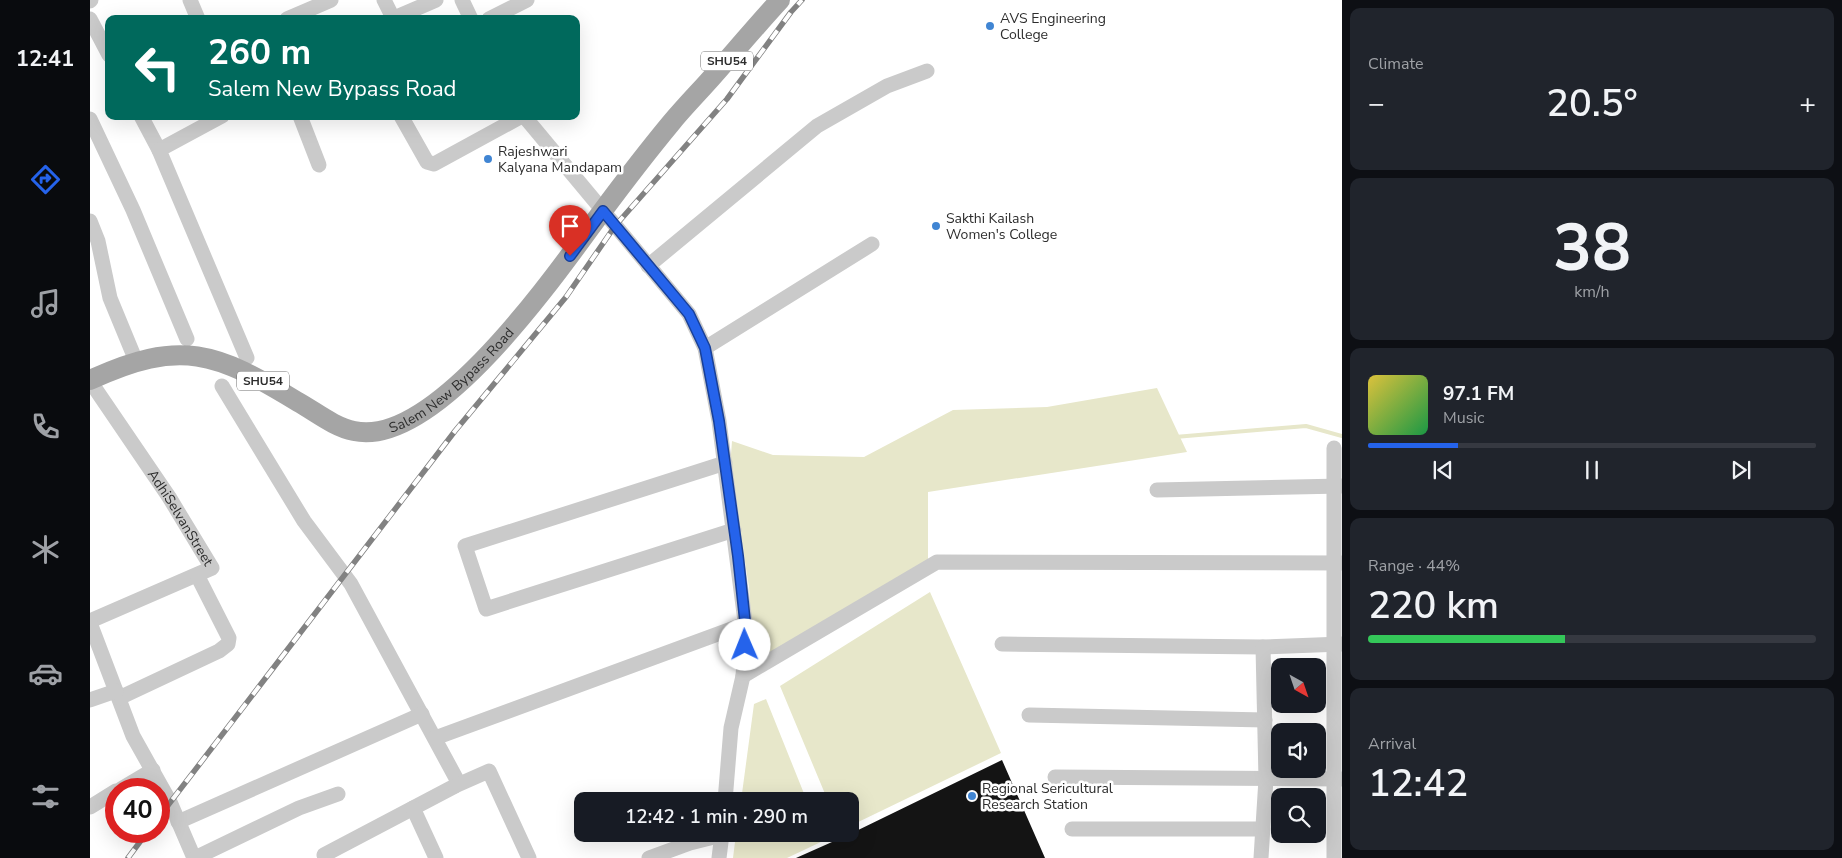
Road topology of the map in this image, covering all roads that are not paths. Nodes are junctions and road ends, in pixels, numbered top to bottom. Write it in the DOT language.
graph roads {
  1 [pos="190,0"];
  2 [pos="384,0"];
  3 [pos="436,0"];
  4 [pos="462,0"];
  5 [pos="527,0"];
  6 [pos="766,0"];
  7 [pos="780,0"];
  8 [pos="322,2"];
  9 [pos="196,15"];
  10 [pos="295,15"];
  11 [pos="392,15"];
  12 [pos="400,15"];
  13 [pos="470,15"];
  14 [pos="497,15"];
  15 [pos="90,19"];
  16 [pos="105,47"];
  17 [pos="927,71"];
  18 [pos="90,119"];
  19 [pos="143,120"];
  20 [pos="215,120"];
  21 [pos="302,120"];
  22 [pos="403,120"];
  23 [pos="516,120"];
  24 [pos="526,120"];
  25 [pos="673,121"];
  26 [pos="159,150"];
  27 [pos="320,164"];
  28 [pos="603,211"];
  29 [pos="90,221"];
  30 [pos="872,244"];
  31 [pos="648,266"];
  32 [pos="187,339"];
  33 [pos="705,348"];
  34 [pos="247,358"];
  35 [pos="136,361"];
  36 [pos="91,385"];
  37 [pos="222,386"];
  38 [pos="427,410"];
  39 [pos="1334,448"];
  40 [pos="725,463"];
  41 [pos="1338,486"];
  42 [pos="1157,490"];
  43 [pos="734,530"];
  44 [pos="1338,563"];
  45 [pos="197,575"];
  46 [pos="90,622"];
  47 [pos="745,624"];
  48 [pos="1002,644"];
  49 [pos="1338,644"];
  50 [pos="1262,647"];
  51 [pos="744,676"];
  52 [pos="117,695"];
  53 [pos="90,700"];
  54 [pos="422,714"];
  55 [pos="1029,715"];
  56 [pos="1264,720"];
  57 [pos="435,738"];
  58 [pos="152,770"];
  59 [pos="1055,777"];
  60 [pos="139,778"];
  61 [pos="1266,779"];
  62 [pos="1338,780"];
  63 [pos="455,786"];
  64 [pos="726,792"];
  65 [pos="338,794"];
  66 [pos="105,798"];
  67 [pos="90,807"];
  68 [pos="414,808"];
  69 [pos="178,822"];
  70 [pos="1072,828"];
  71 [pos="1263,829"];
  72 [pos="690,842"];
  73 [pos="721,842"];
  74 [pos="194,858"];
  75 [pos="325,858"];
  76 [pos="436,858"];
  77 [pos="529,858"];
  78 [pos="649,858"];
  79 [pos="719,858"];
  80 [pos="1261,858"];
  81 [pos="1334,858"];
  1 -- 9 [label="street"];
  2 -- 11 [label="street"];
  3 -- 12 [label="street"];
  4 -- 13 [label="street"];
  5 -- 14 [label="street"];
  6 -- 25 [label="main road, Salem New Bypass Road / SHU54"];
  7 -- 25 [label="main road, Salem New Bypass Road / SHU54"];
  8 -- 10 [label="street"];
  15 -- 16 [label="street"];
  17 -- 31 [label="street"];
  18 -- 32 [label="street"];
  19 -- 26 [label="street"];
  20 -- 26 [label="street"];
  21 -- 27 [label="street"];
  22 -- 23 [label="street"];
  24 -- 28 [label="street"];
  25 -- 28 [label="main road, Salem New Bypass Road / SHU54"];
  26 -- 34 [label="street"];
  28 -- 31 [label="street"];
  28 -- 38 [label="main road, Salem New Bypass Road / SHU54"];
  29 -- 35 [label="street"];
  30 -- 33 [label="street"];
  31 -- 33 [label="street"];
  33 -- 40 [label="street"];
  35 -- 36 [label="main road, Salem New Bypass Road / SHU54"];
  35 -- 38 [label="main road, Salem New Bypass Road / SHU54"];
  36 -- 38 [label="main road"];
  36 -- 45 [label="street, AdhiSelvanStreet"];
  37 -- 54 [label="street"];
  39 -- 41 [label="street"];
  40 -- 43 [label="street"];
  40 -- 43 [label="street"];
  41 -- 42 [label="street"];
  41 -- 44 [label="street"];
  43 -- 47 [label="street"];
  44 -- 49 [label="street"];
  44 -- 51 [label="street"];
  45 -- 46 [label="street, AdhiSelvanStreet"];
  45 -- 52 [label="street"];
  46 -- 52 [label="street"];
  47 -- 51 [label="street"];
  47 -- 57 [label="street"];
  48 -- 50 [label="street"];
  49 -- 50 [label="street"];
  49 -- 62 [label="street"];
  50 -- 56 [label="street"];
  51 -- 64 [label="street"];
  52 -- 53 [label="street"];
  52 -- 58 [label="street"];
  54 -- 57 [label="street"];
  54 -- 69 [label="street"];
  55 -- 56 [label="street"];
  56 -- 61 [label="street"];
  57 -- 63 [label="street"];
  58 -- 60 [label="street"];
  58 -- 69 [label="street"];
  59 -- 61 [label="street"];
  61 -- 62 [label="street"];
  61 -- 71 [label="street"];
  62 -- 81 [label="street"];
  63 -- 68 [label="street"];
  63 -- 77 [label="street"];
  65 -- 74 [label="street"];
  66 -- 67 [label="street"];
  68 -- 75 [label="street"];
  68 -- 76 [label="street"];
  69 -- 74 [label="street"];
  70 -- 71 [label="street"];
  71 -- 80 [label="street"];
  72 -- 78 [label="street"];
  73 -- 79 [label="street"];
}
